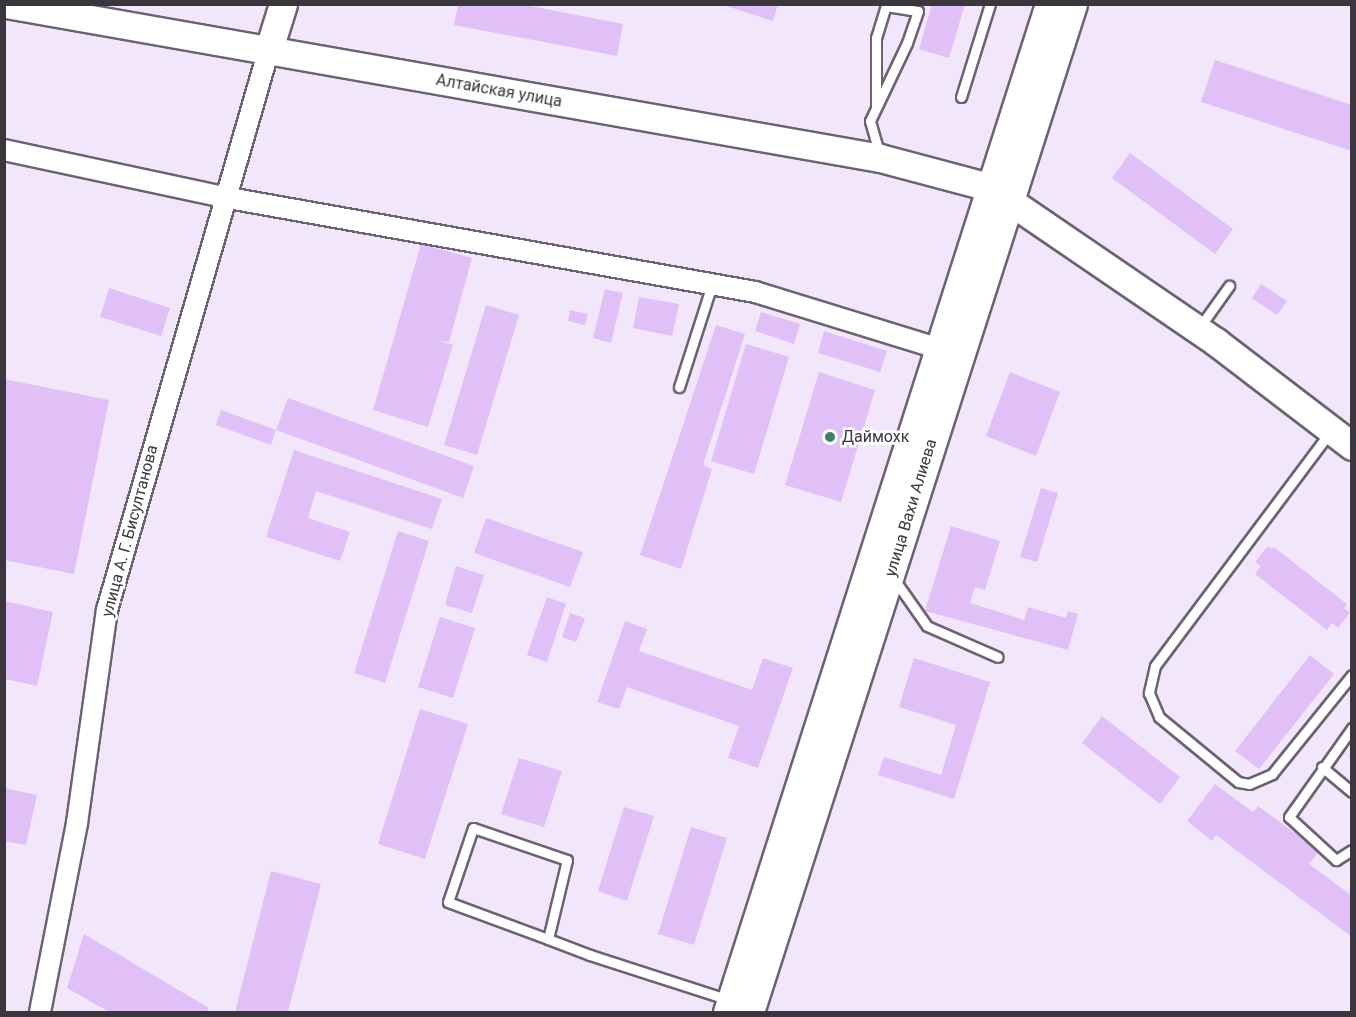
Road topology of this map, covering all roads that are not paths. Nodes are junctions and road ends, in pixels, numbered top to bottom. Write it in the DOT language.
graph roads {
  1 [pos="6,4"];
  2 [pos="283,4"];
  3 [pos="990,4"];
  4 [pos="1049,4"];
  5 [pos="1073,4"];
  6 [pos="269,49"];
  7 [pos="961,97"];
  8 [pos="876,107"];
  9 [pos="4,150"];
  10 [pos="880,158"];
  11 [pos="998,193"];
  12 [pos="223,197"];
  13 [pos="712,284"];
  14 [pos="1229,286"];
  15 [pos="1198,330"];
  16 [pos="940,349"];
  17 [pos="679,387"];
  18 [pos="1341,438"];
  19 [pos="890,574"];
  20 [pos="999,657"];
  21 [pos="1352,675"];
  22 [pos="1352,728"];
  23 [pos="1322,767"];
  24 [pos="1352,792"];
  25 [pos="1352,850"];
  26 [pos="548,939"];
  27 [pos="736,1008"];
  28 [pos="40,1012"];
  1 -- 6 [label="main road, Алтайская улица"];
  2 -- 6 [label="main road"];
  3 -- 7 [label="lane"];
  4 -- 11 [label="main road, улица Вахи Алиева"];
  5 -- 11 [label="main road, улица Вахи Алиева"];
  6 -- 10 [label="main road, Алтайская улица"];
  6 -- 12 [label="street, улица А. Г. Бисултанова"];
  8 -- 8 [label="lane"];
  8 -- 10 [label="lane"];
  9 -- 12 [label="street"];
  10 -- 11 [label="main road, Алтайская улица"];
  11 -- 15 [label="main road, Алтайская улица"];
  11 -- 16 [label="main road, улица Вахи Алиева"];
  11 -- 19 [label="main road, улица Вахи Алиева"];
  12 -- 13 [label="street"];
  12 -- 28 [label="street, улица А. Г. Бисултанова"];
  13 -- 16 [label="street"];
  13 -- 17 [label="lane"];
  14 -- 15 [label="lane"];
  15 -- 18 [label="main road, Алтайская улица"];
  16 -- 27 [label="main road, улица Вахи Алиева"];
  18 -- 21 [label="lane"];
  19 -- 20 [label="lane"];
  19 -- 27 [label="main road, улица Вахи Алиева"];
  22 -- 23 [label="lane"];
  23 -- 24 [label="lane"];
  23 -- 25 [label="lane"];
  26 -- 26 [label="lane"];
  26 -- 27 [label="lane"];
}
